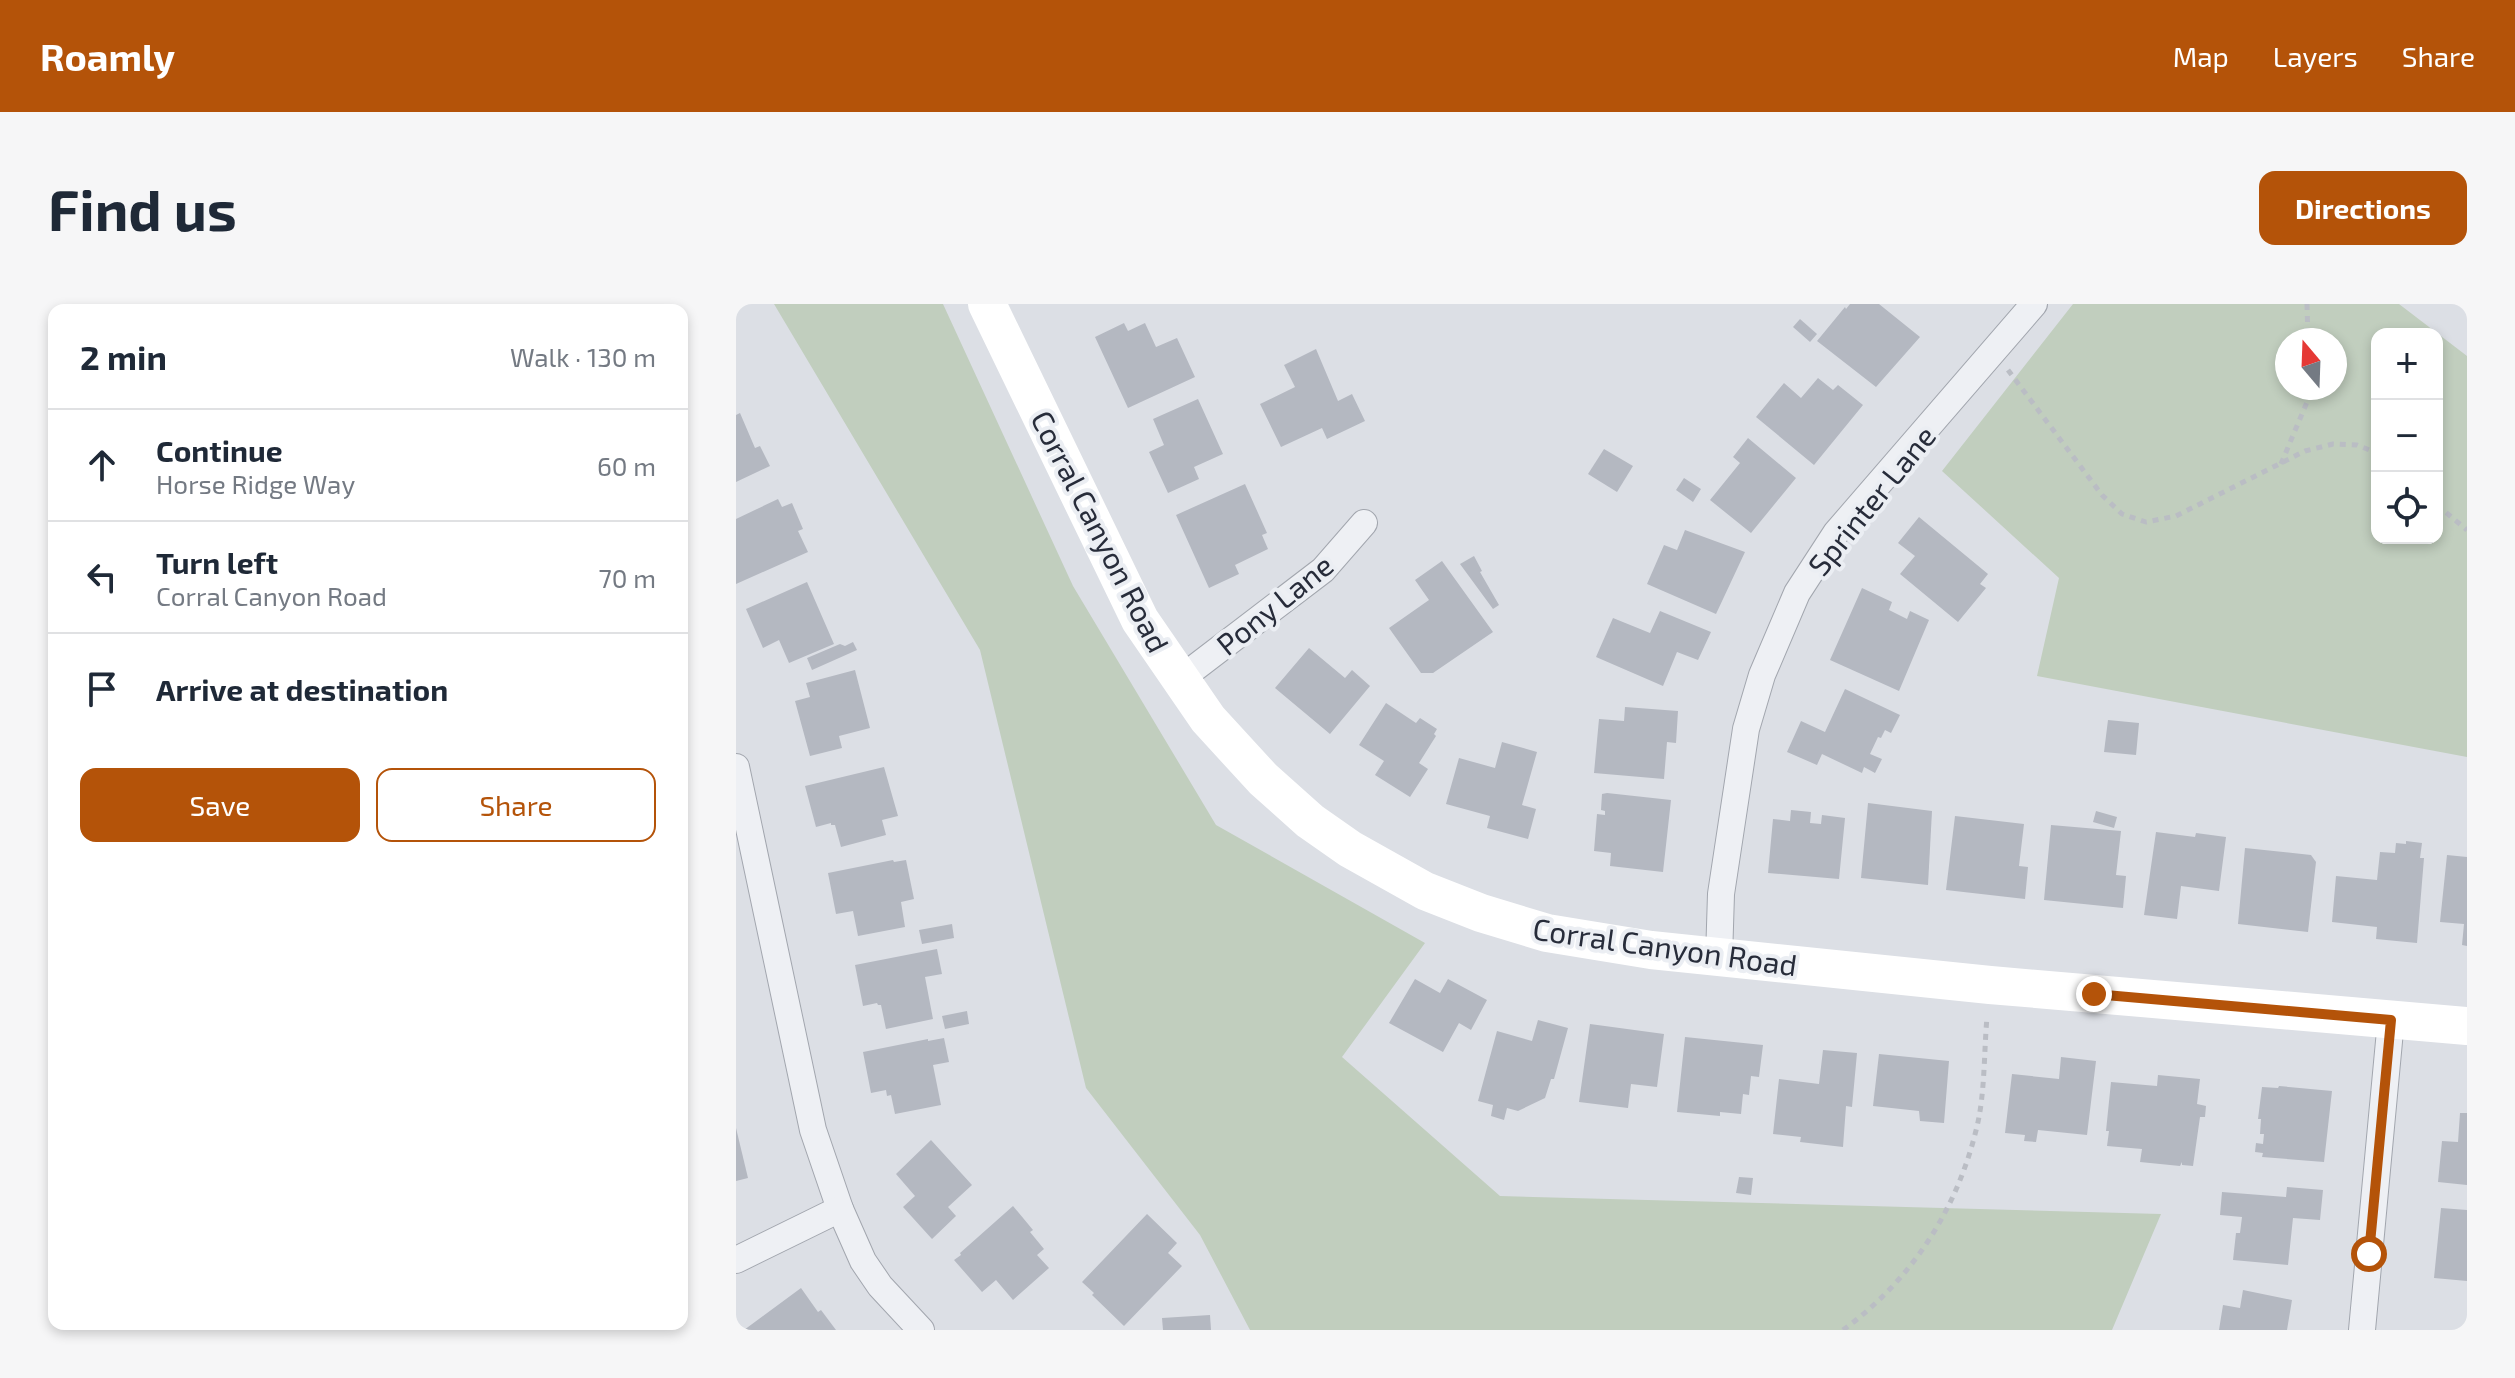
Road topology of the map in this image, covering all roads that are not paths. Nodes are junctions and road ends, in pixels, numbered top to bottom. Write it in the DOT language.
graph roads {
  1 [pos="987,304"];
  2 [pos="2034,304"];
  3 [pos="1364,523"];
  4 [pos="1179,680"];
  5 [pos="736,767"];
  6 [pos="1719,958"];
  7 [pos="2391,1020"];
  8 [pos="2467,1026"];
  9 [pos="840,1209"];
  10 [pos="736,1260"];
  11 [pos="921,1330"];
  12 [pos="2362,1330"];
  1 -- 4 [label="main road, Corral Canyon Road"];
  2 -- 6 [label="street, Sprinter Lane"];
  3 -- 4 [label="street, Pony Lane"];
  4 -- 6 [label="main road, Corral Canyon Road"];
  5 -- 9 [label="street"];
  6 -- 7 [label="main road, Corral Canyon Road"];
  7 -- 8 [label="main road, Corral Canyon Road"];
  7 -- 12 [label="street"];
  9 -- 10 [label="street"];
  9 -- 11 [label="street"];
}
